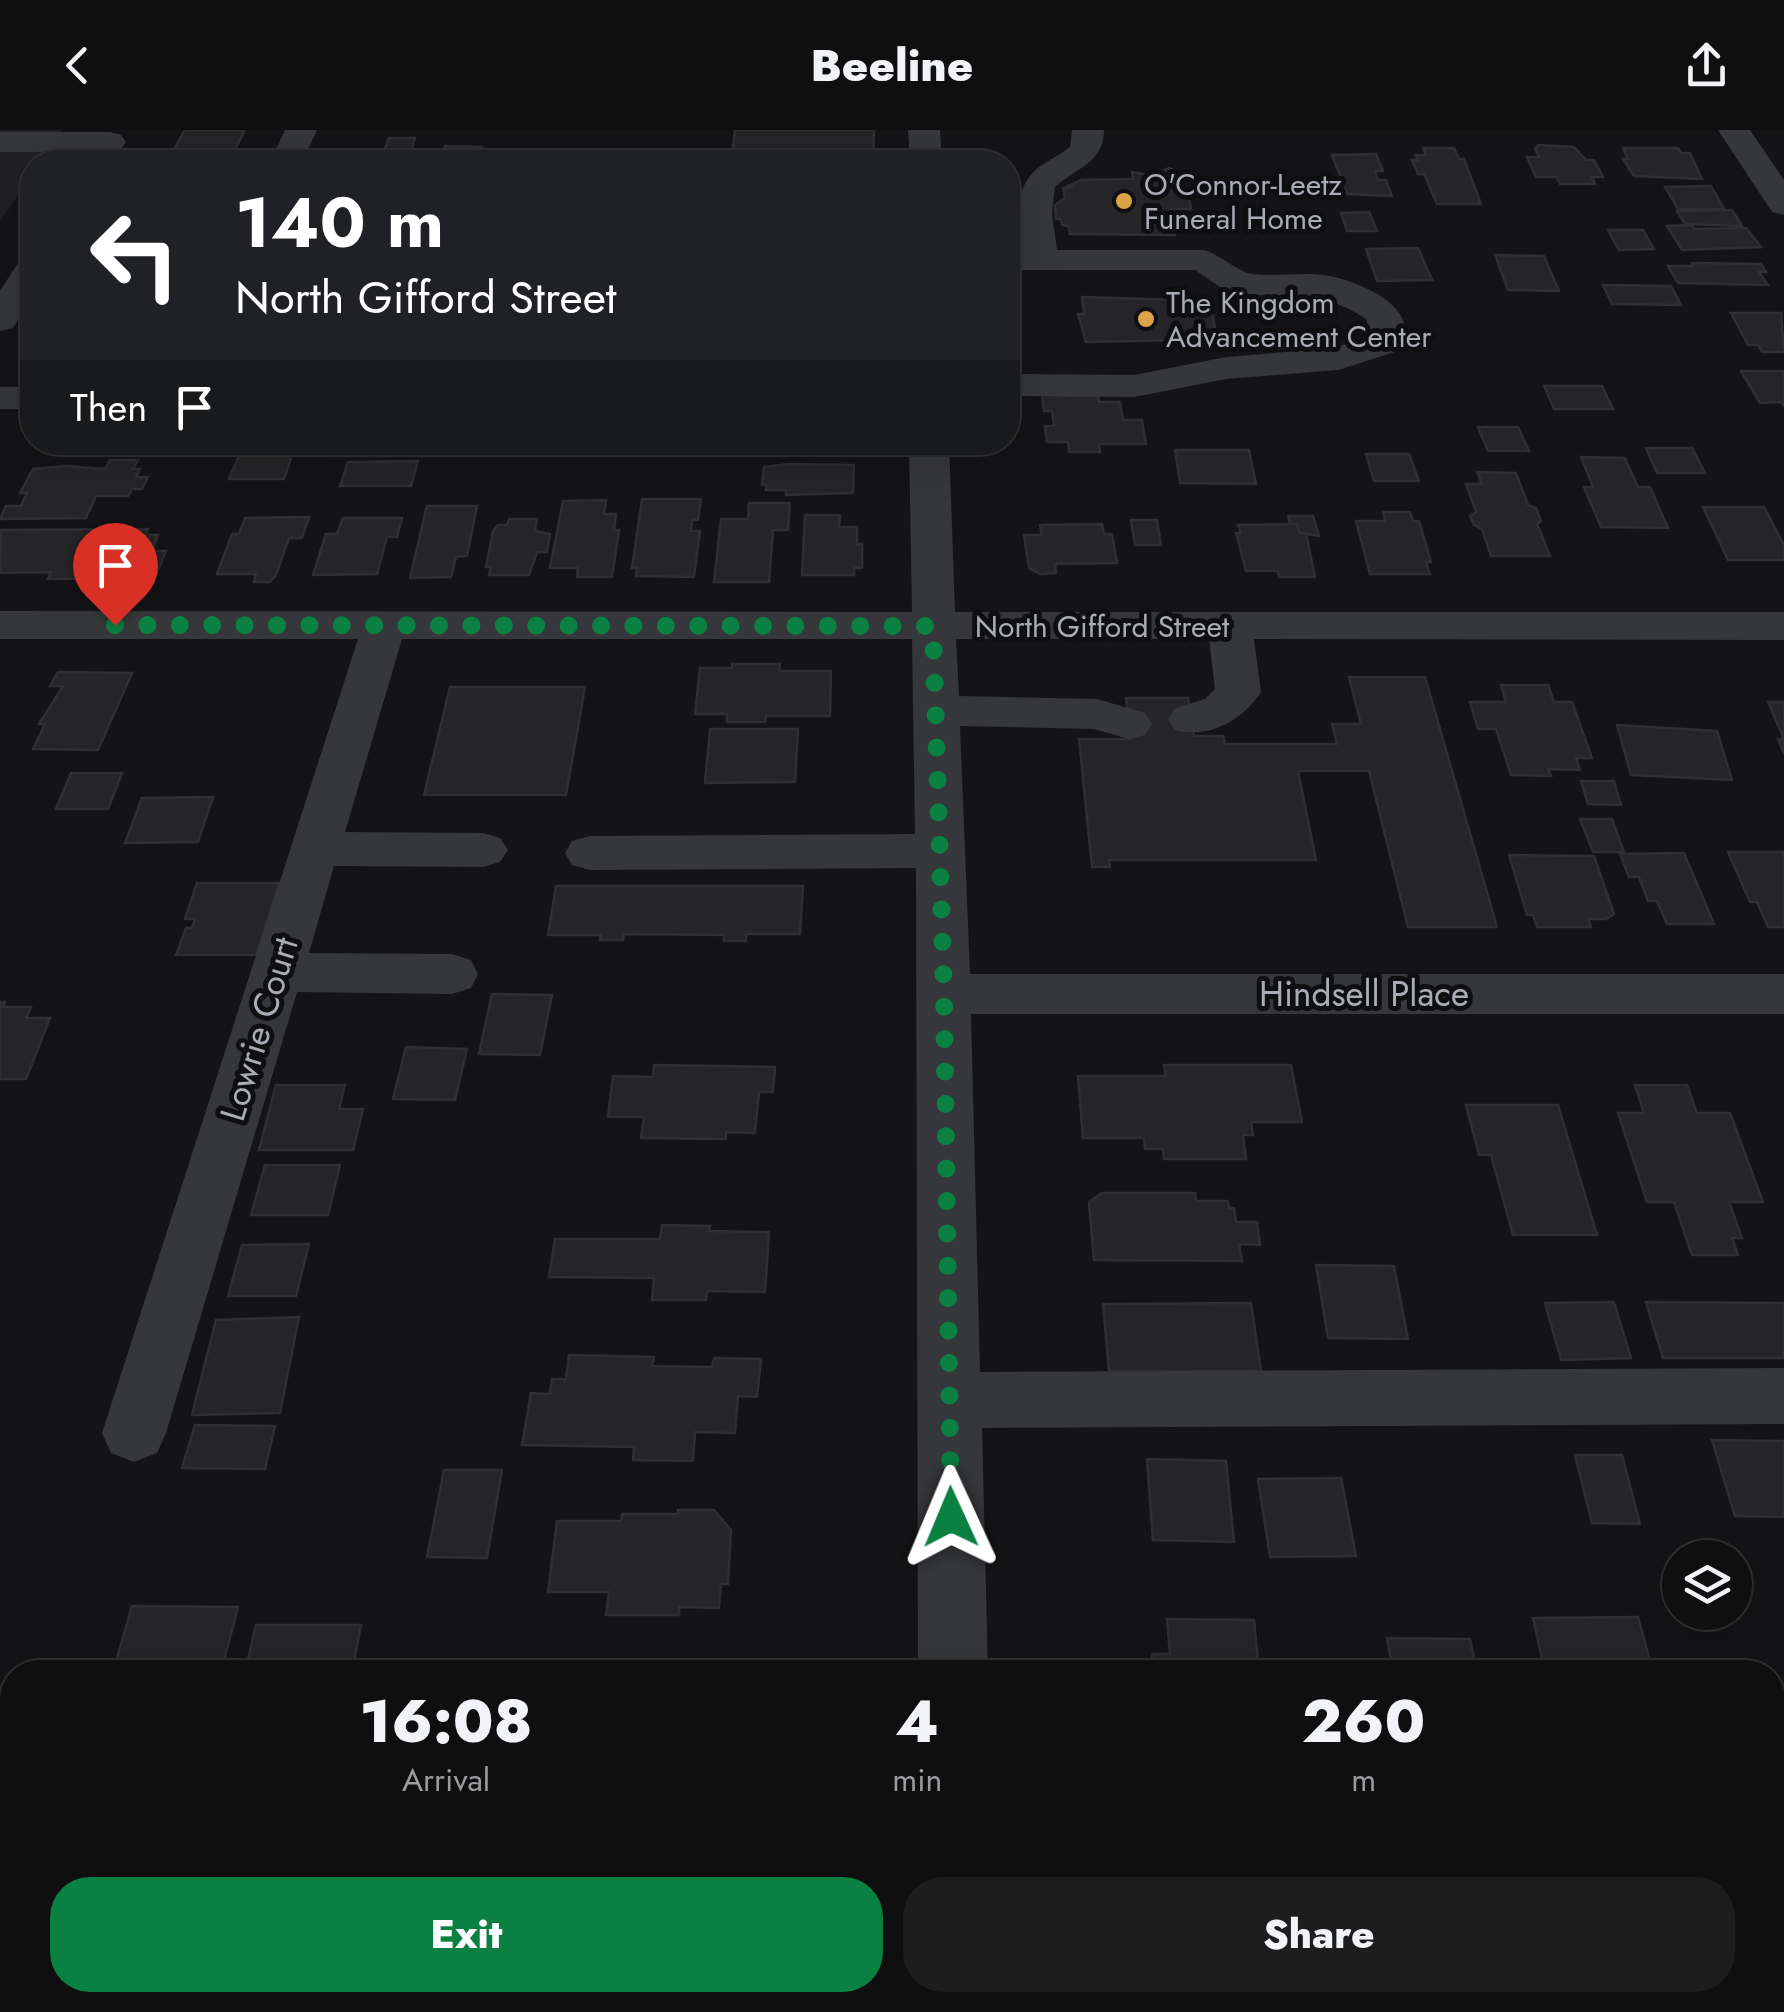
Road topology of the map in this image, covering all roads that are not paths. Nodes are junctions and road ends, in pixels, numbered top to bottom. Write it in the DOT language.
graph roads {
  1 [pos="1088,130"];
  2 [pos="1734,130"];
  3 [pos="0,142"];
  4 [pos="108,145"];
  5 [pos="1784,205"];
  6 [pos="1024,260"];
  7 [pos="20,287"];
  8 [pos="0,320"];
  9 [pos="1020,386"];
  10 [pos="930,455"];
  11 [pos="0,624"];
  12 [pos="384,625"];
  13 [pos="933,626"];
  14 [pos="1230,626"];
  15 [pos="1784,626"];
  16 [pos="937,711"];
  17 [pos="1192,719"];
  18 [pos="1130,724"];
  19 [pos="315,849"];
  20 [pos="483,850"];
  21 [pos="940,851"];
  22 [pos="590,853"];
  23 [pos="277,972"];
  24 [pos="452,974"];
  25 [pos="944,994"];
  26 [pos="1784,994"];
  27 [pos="1784,1396"];
  28 [pos="949,1400"];
  29 [pos="134,1433"];
  30 [pos="954,1660"];
  1 -- 6 [label="street"];
  2 -- 5 [label="street"];
  3 -- 4 [label="street"];
  6 -- 9 [label="street"];
  7 -- 8 [label="street"];
  10 -- 13 [label="street"];
  11 -- 12 [label="street, North Gifford Street"];
  12 -- 13 [label="street, North Gifford Street"];
  12 -- 19 [label="street, Lowrie Court"];
  13 -- 14 [label="street, North Gifford Street"];
  13 -- 16 [label="street"];
  14 -- 15 [label="street, North Gifford Street"];
  14 -- 17 [label="street"];
  16 -- 18 [label="street"];
  16 -- 21 [label="street"];
  19 -- 20 [label="street"];
  19 -- 23 [label="street, Lowrie Court"];
  21 -- 22 [label="street"];
  21 -- 25 [label="street"];
  23 -- 24 [label="street"];
  23 -- 29 [label="street, Lowrie Court"];
  25 -- 26 [label="street, Hindsell Place"];
  25 -- 28 [label="street"];
  27 -- 28 [label="street"];
  28 -- 30 [label="street"];
}
